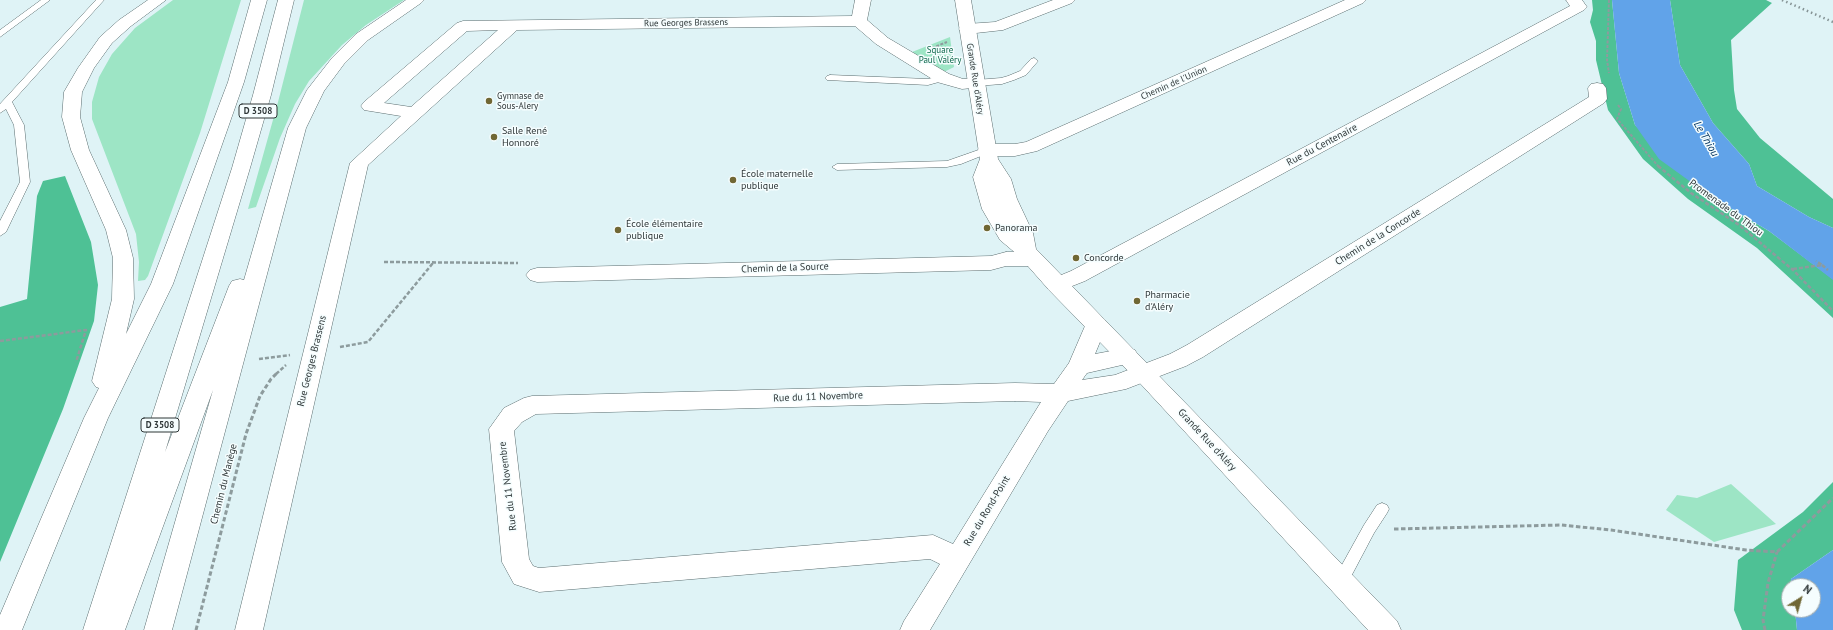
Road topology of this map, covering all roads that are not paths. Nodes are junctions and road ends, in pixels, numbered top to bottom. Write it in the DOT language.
graph roads {
  1 [pos="46,0"];
  2 [pos="100,0"];
  3 [pos="158,0"];
  4 [pos="259,0"];
  5 [pos="286,0"];
  6 [pos="416,0"];
  7 [pos="863,0"];
  8 [pos="963,0"];
  9 [pos="1067,0"];
  10 [pos="1358,0"];
  11 [pos="1574,0"];
  12 [pos="859,21"];
  13 [pos="512,26"];
  14 [pos="968,31"];
  15 [pos="0,34"];
  16 [pos="1034,61"];
  17 [pos="830,78"];
  18 [pos="943,78"];
  19 [pos="1603,81"];
  20 [pos="976,83"];
  21 [pos="4,107"];
  22 [pos="413,113"];
  23 [pos="292,148"];
  24 [pos="988,155"];
  25 [pos="837,167"];
  26 [pos="0,232"];
  27 [pos="1029,255"];
  28 [pos="537,275"];
  29 [pos="1057,285"];
  30 [pos="1096,325"];
  31 [pos="1127,356"];
  32 [pos="1079,366"];
  33 [pos="1145,374"];
  34 [pos="1060,393"];
  35 [pos="96,418"];
  36 [pos="1382,509"];
  37 [pos="958,560"];
  38 [pos="1341,581"];
  39 [pos="8,630"];
  40 [pos="97,630"];
  41 [pos="111,630"];
  42 [pos="158,630"];
  43 [pos="249,630"];
  44 [pos="914,630"];
  45 [pos="1387,630"];
  1 -- 15 [label="lane"];
  2 -- 21 [label="lane"];
  3 -- 35 [label="main road"];
  4 -- 35 [label="main road, D 3508"];
  5 -- 40 [label="main road, D 3508"];
  6 -- 23 [label="main road"];
  7 -- 12 [label="main road"];
  8 -- 14 [label="main road, Grande Rue d'Aléry"];
  9 -- 14 [label="main road"];
  10 -- 24 [label="main road, Chemin de l'Union"];
  11 -- 29 [label="main road, Rue du Centenaire"];
  12 -- 13 [label="main road, Rue Georges Brassens"];
  12 -- 18 [label="main road"];
  13 -- 22 [label="main road, Rue Georges Brassens"];
  13 -- 22 [label="main road, Rue Georges Brassens"];
  14 -- 20 [label="main road, Grande Rue d'Aléry"];
  16 -- 20 [label="lane"];
  17 -- 18 [label="lane"];
  18 -- 20 [label="main road"];
  19 -- 33 [label="main road, Chemin de la Concorde"];
  20 -- 24 [label="main road, Grande Rue d'Aléry"];
  21 -- 26 [label="lane"];
  22 -- 43 [label="main road, Rue Georges Brassens"];
  23 -- 41 [label="main road"];
  23 -- 42 [label="main road"];
  24 -- 25 [label="lane"];
  24 -- 27 [label="main road, Grande Rue d'Aléry"];
  27 -- 28 [label="main road, Chemin de la Source"];
  27 -- 29 [label="main road, Grande Rue d'Aléry"];
  29 -- 30 [label="main road, Grande Rue d'Aléry"];
  30 -- 31 [label="main road, Grande Rue d'Aléry"];
  30 -- 32 [label="main road, Rue du Rond-Point"];
  31 -- 32 [label="main road"];
  31 -- 33 [label="main road, Grande Rue d'Aléry"];
  32 -- 34 [label="main road, Rue du Rond-Point"];
  33 -- 34 [label="main road"];
  33 -- 38 [label="main road, Grande Rue d'Aléry"];
  34 -- 37 [label="main road, Rue du Rond-Point"];
  34 -- 37 [label="main road, Rue du 11 Novembre"];
  35 -- 39 [label="main road, D 3508"];
  36 -- 38 [label="lane"];
  37 -- 44 [label="main road, Rue du Rond-Point"];
  38 -- 45 [label="main road, Grande Rue d'Aléry"];
}
